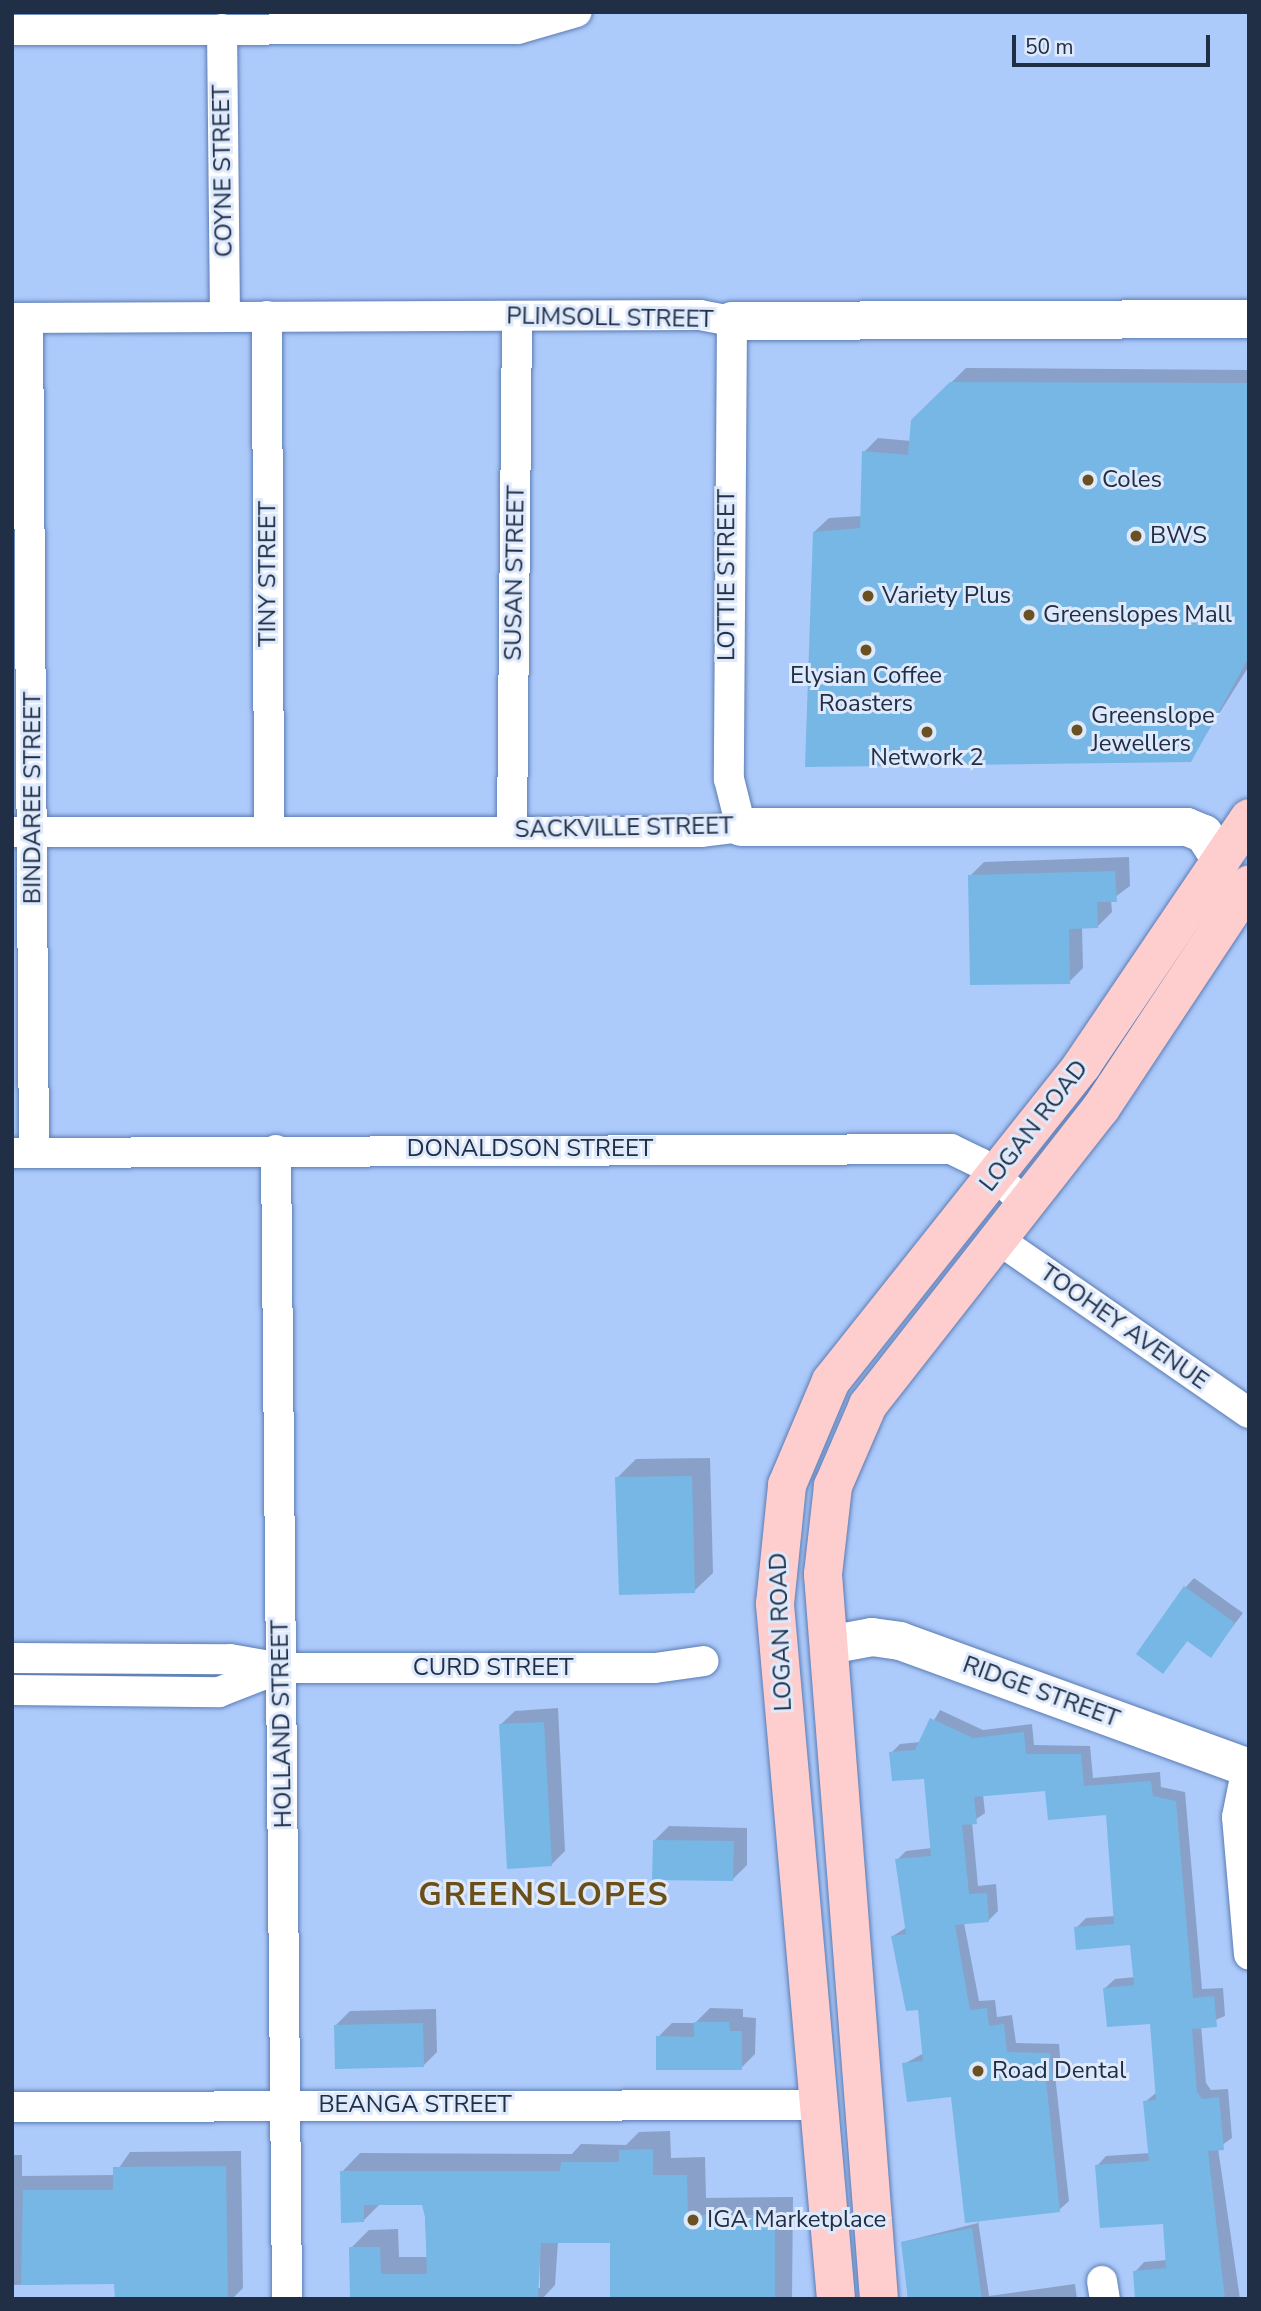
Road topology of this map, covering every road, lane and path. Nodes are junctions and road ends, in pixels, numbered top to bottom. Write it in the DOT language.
graph roads {
  1 [pos="577,12"];
  2 [pos="222,29"];
  3 [pos="12,30"];
  4 [pos="225,313"];
  5 [pos="267,316"];
  6 [pos="517,317"];
  7 [pos="20,318"];
  8 [pos="732,321"];
  9 [pos="1242,321"];
  10 [pos="1249,818"];
  11 [pos="741,827"];
  12 [pos="512,830"];
  13 [pos="269,832"];
  14 [pos="23,833"];
  15 [pos="1240,889"];
  16 [pos="276,1150"];
  17 [pos="23,1153"];
  18 [pos="995,1177"];
  19 [pos="1028,1205"];
  20 [pos="965,1214"];
  21 [pos="999,1240"];
  22 [pos="1249,1413"];
  23 [pos="829,1645"];
  24 [pos="12,1658"];
  25 [pos="704,1661"];
  26 [pos="281,1668"];
  27 [pos="782,1674"];
  28 [pos="12,1690"];
  29 [pos="1248,1767"];
  30 [pos="1249,1954"];
  31 [pos="286,2105"];
  32 [pos="817,2105"];
  33 [pos="12,2107"];
  34 [pos="287,2299"];
  35 [pos="836,2299"];
  36 [pos="879,2299"];
  1 -- 2 [label="street"];
  2 -- 3 [label="street"];
  2 -- 4 [label="street, COYNE STREET"];
  4 -- 5 [label="street, PLIMSOLL STREET"];
  4 -- 7 [label="street, PLIMSOLL STREET"];
  5 -- 6 [label="street, PLIMSOLL STREET"];
  5 -- 13 [label="street, TINY STREET"];
  6 -- 8 [label="street, PLIMSOLL STREET"];
  6 -- 12 [label="street, SUSAN STREET"];
  7 -- 14 [label="street, BINDAREE STREET"];
  8 -- 9 [label="street, PLIMSOLL STREET"];
  8 -- 11 [label="street, LOTTIE STREET"];
  10 -- 15 [label="main road, LOGAN ROAD"];
  11 -- 12 [label="street, SACKVILLE STREET"];
  11 -- 15 [label="street, SACKVILLE STREET"];
  12 -- 13 [label="street, SACKVILLE STREET"];
  13 -- 14 [label="street, SACKVILLE STREET"];
  14 -- 17 [label="street, BINDAREE STREET"];
  15 -- 18 [label="main road, LOGAN ROAD"];
  15 -- 19 [label="main road, LOGAN ROAD"];
  16 -- 17 [label="street, DONALDSON STREET"];
  16 -- 18 [label="street, DONALDSON STREET"];
  16 -- 26 [label="street, HOLLAND STREET"];
  18 -- 19 [label="street, DONALDSON STREET"];
  18 -- 20 [label="main road, LOGAN ROAD"];
  19 -- 21 [label="main road, LOGAN ROAD"];
  20 -- 21 [label="main road"];
  20 -- 27 [label="main road, LOGAN ROAD"];
  21 -- 22 [label="street, TOOHEY AVENUE"];
  21 -- 23 [label="main road, LOGAN ROAD"];
  23 -- 27 [label="main road"];
  23 -- 29 [label="street, RIDGE STREET"];
  23 -- 36 [label="main road, LOGAN ROAD"];
  24 -- 26 [label="street, CURD STREET"];
  25 -- 26 [label="street, CURD STREET"];
  26 -- 28 [label="street, CURD STREET"];
  26 -- 31 [label="street, HOLLAND STREET"];
  27 -- 32 [label="main road, LOGAN ROAD"];
  29 -- 30 [label="street"];
  31 -- 32 [label="street, BEANGA STREET"];
  31 -- 33 [label="street, BEANGA STREET"];
  31 -- 34 [label="street, HOLLAND STREET"];
  32 -- 35 [label="main road, LOGAN ROAD"];
}
